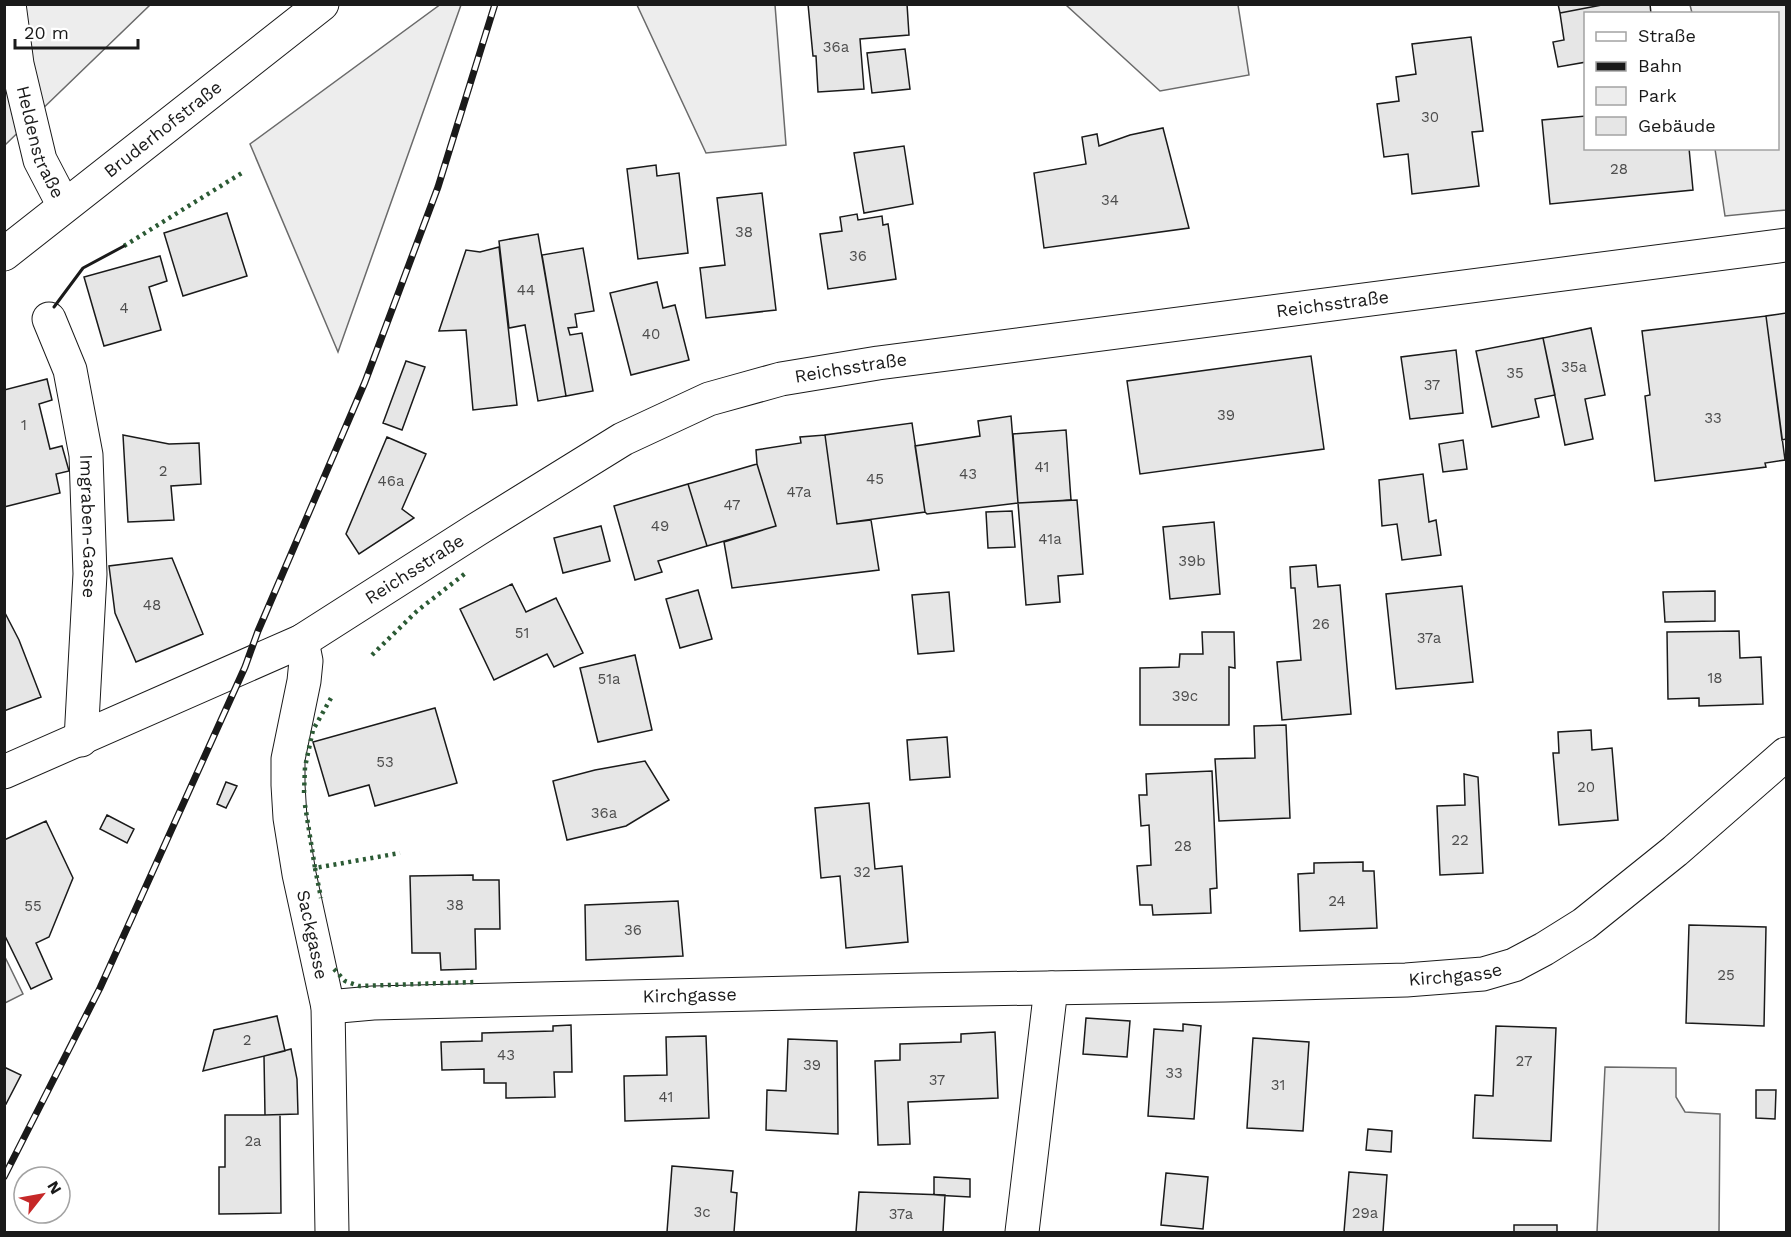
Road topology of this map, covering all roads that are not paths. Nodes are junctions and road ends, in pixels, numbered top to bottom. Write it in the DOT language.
graph roads {
  1 [pos="9,4"];
  2 [pos="322,4"];
  3 [pos="63,206"];
  4 [pos="1786,245"];
  5 [pos="4,254"];
  6 [pos="49,319"];
  7 [pos="302,641"];
  8 [pos="81,740"];
  9 [pos="1786,754"];
  10 [pos="4,772"];
  11 [pos="1052,988"];
  12 [pos="328,1007"];
  13 [pos="332,1233"];
  14 [pos="1022,1233"];
  1 -- 3 [label="street, Heldenstraße"];
  2 -- 3 [label="street, Bruderhofstraße"];
  3 -- 5 [label="street, Bruderhofstraße"];
  4 -- 7 [label="street, Reichsstraße"];
  6 -- 8 [label="street, Imgraben-Gasse"];
  7 -- 8 [label="street, Reichsstraße"];
  7 -- 12 [label="street, Sackgasse"];
  8 -- 10 [label="street, Reichsstraße"];
  9 -- 11 [label="street, Kirchgasse"];
  11 -- 12 [label="street, Kirchgasse"];
  11 -- 14 [label="street"];
  12 -- 13 [label="street, Sackgasse"];
}
